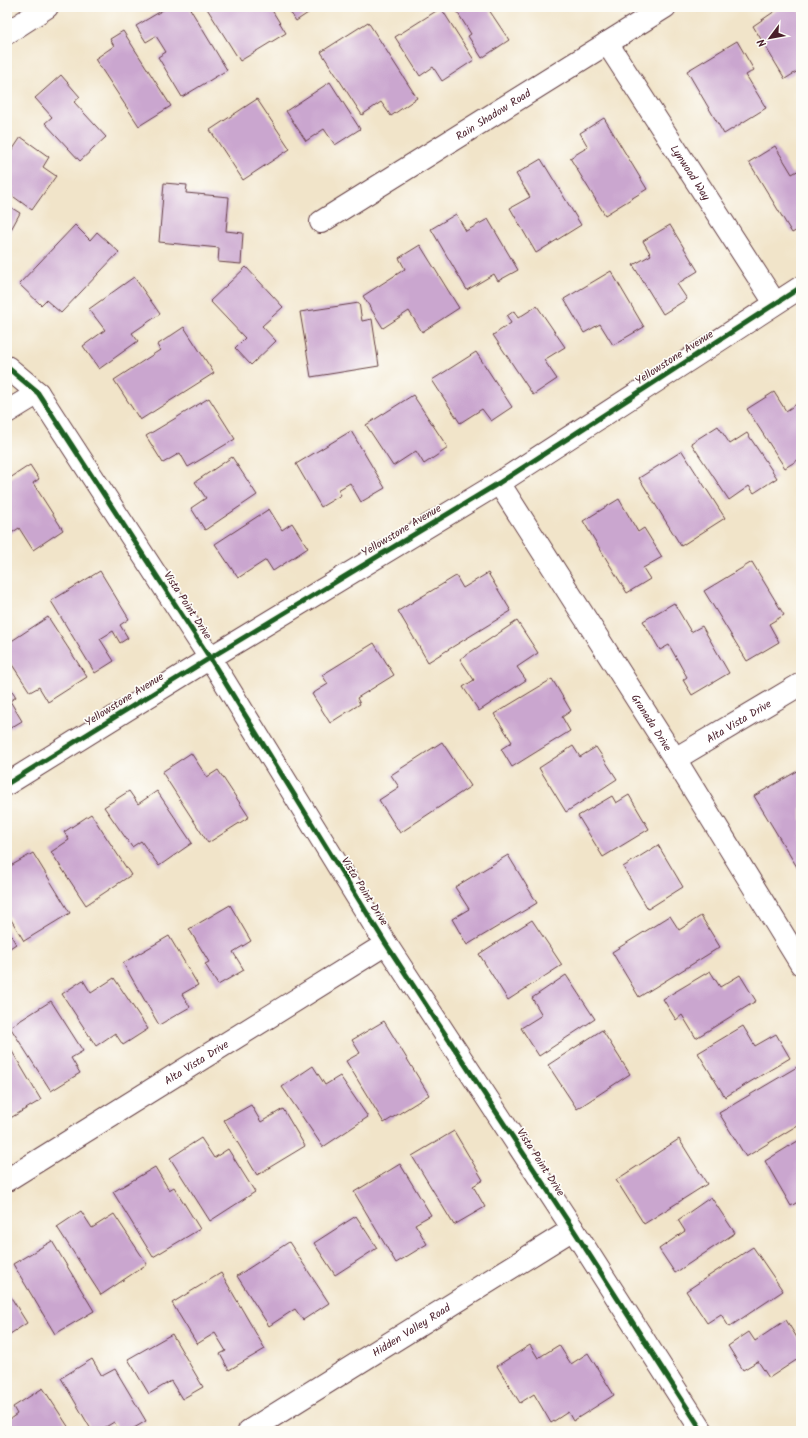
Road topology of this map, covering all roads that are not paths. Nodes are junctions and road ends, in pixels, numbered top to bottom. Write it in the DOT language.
graph roads {
  1 [pos="47,7"];
  2 [pos="665,7"];
  3 [pos="7,32"];
  4 [pos="607,43"];
  5 [pos="321,222"];
  6 [pos="801,287"];
  7 [pos="775,303"];
  8 [pos="7,366"];
  9 [pos="38,392"];
  10 [pos="7,412"];
  11 [pos="499,483"];
  12 [pos="210,658"];
  13 [pos="801,684"];
  14 [pos="676,759"];
  15 [pos="7,784"];
  16 [pos="386,944"];
  17 [pos="801,964"];
  18 [pos="7,1180"];
  19 [pos="573,1228"];
  20 [pos="249,1431"];
  21 [pos="702,1431"];
  1 -- 3 [label="street"];
  2 -- 4 [label="street, Rain Shadow Road"];
  4 -- 5 [label="street, Rain Shadow Road"];
  4 -- 7 [label="street, Lynwood Way"];
  6 -- 7 [label="street, Yellowstone Avenue"];
  7 -- 11 [label="street, Yellowstone Avenue"];
  8 -- 9 [label="street, Vista Point Drive"];
  9 -- 10 [label="street"];
  9 -- 12 [label="street, Vista Point Drive"];
  11 -- 12 [label="street, Yellowstone Avenue"];
  11 -- 14 [label="street, Granada Drive"];
  12 -- 15 [label="street, Yellowstone Avenue"];
  12 -- 16 [label="street, Vista Point Drive"];
  13 -- 14 [label="street, Alta Vista Drive"];
  14 -- 17 [label="street, Granada Drive"];
  16 -- 18 [label="street, Alta Vista Drive"];
  16 -- 19 [label="street, Vista Point Drive"];
  19 -- 20 [label="street, Hidden Valley Road"];
  19 -- 21 [label="street, Vista Point Drive"];
}
